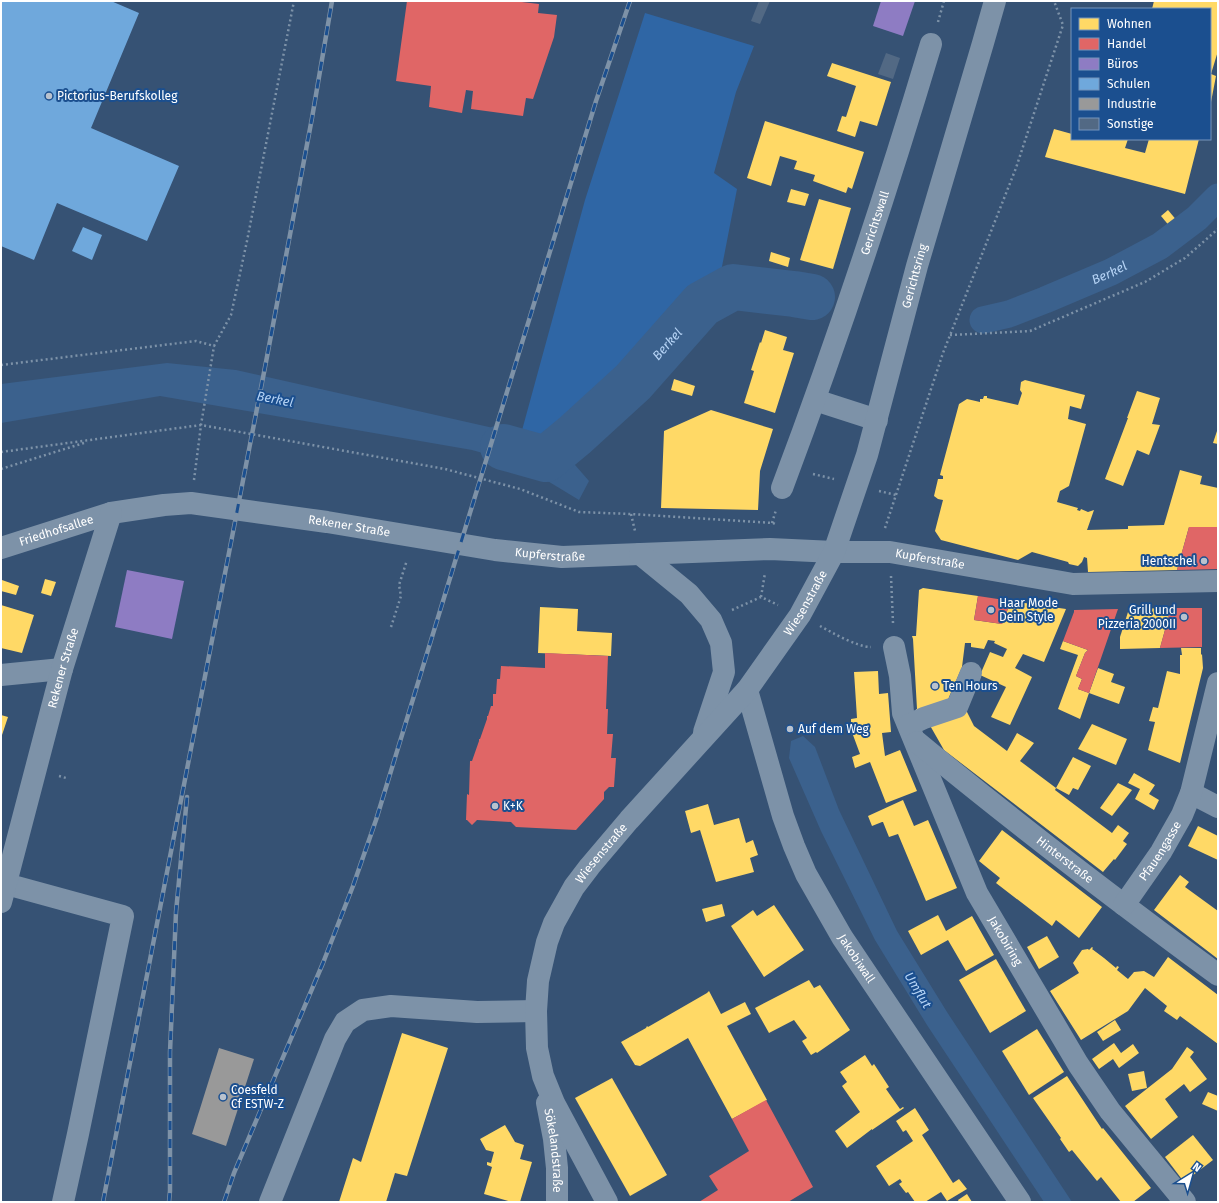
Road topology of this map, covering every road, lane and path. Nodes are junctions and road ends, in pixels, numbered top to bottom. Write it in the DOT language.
graph roads {
  1 [pos="294,1"];
  2 [pos="994,1"];
  3 [pos="1054,1"];
  4 [pos="931,44"];
  5 [pos="1218,229"];
  6 [pos="950,335"];
  7 [pos="214,346"];
  8 [pos="1,365"];
  9 [pos="814,400"];
  10 [pos="877,420"];
  11 [pos="202,425"];
  12 [pos="95,440"];
  13 [pos="1,452"];
  14 [pos="1,469"];
  15 [pos="782,488"];
  16 [pos="191,503"];
  17 [pos="111,514"];
  18 [pos="772,523"];
  19 [pos="414,536"];
  20 [pos="461,544"];
  21 [pos="1,548"];
  22 [pos="834,552"];
  23 [pos="883,552"];
  24 [pos="640,554"];
  25 [pos="1218,581"];
  26 [pos="761,596"];
  27 [pos="800,615"];
  28 [pos="712,620"];
  29 [pos="391,627"];
  30 [pos="894,647"];
  31 [pos="62,669"];
  32 [pos="971,673"];
  33 [pos="1,675"];
  34 [pos="1218,683"];
  35 [pos="746,690"];
  36 [pos="1213,729"];
  37 [pos="911,733"];
  38 [pos="701,741"];
  39 [pos="1191,793"];
  40 [pos="1218,807"];
  41 [pos="4,893"];
  42 [pos="1124,905"];
  43 [pos="1218,975"];
  44 [pos="536,1011"];
  45 [pos="543,1076"];
  46 [pos="63,1202"];
  47 [pos="270,1202"];
  48 [pos="557,1202"];
  49 [pos="608,1202"];
  50 [pos="1020,1202"];
  51 [pos="1185,1202"];
  1 -- 7 [label="path"];
  2 -- 10 [label="street, Gerichtsring"];
  3 -- 6 [label="path"];
  4 -- 9 [label="street, Gerichtswall"];
  5 -- 6 [label="path"];
  6 -- 23 [label="path"];
  7 -- 8 [label="path"];
  7 -- 11 [label="path"];
  9 -- 10 [label="street"];
  9 -- 15 [label="street, Gerichtswall"];
  10 -- 22 [label="street, Gerichtsring"];
  11 -- 12 [label="path"];
  11 -- 16 [label="path"];
  11 -- 18 [label="path"];
  12 -- 13 [label="path"];
  12 -- 14 [label="path"];
  16 -- 17 [label="street, Rekener Straße"];
  16 -- 19 [label="street, Rekener Straße"];
  17 -- 21 [label="street, Friedhofsallee"];
  17 -- 31 [label="street, Rekener Straße"];
  19 -- 20 [label="street, Rekener Straße"];
  19 -- 29 [label="path"];
  20 -- 24 [label="street, Kupferstraße"];
  22 -- 23 [label="street, Kupferstraße"];
  22 -- 24 [label="street, Kupferstraße"];
  22 -- 27 [label="street, Wiesenstraße"];
  23 -- 25 [label="street, Kupferstraße"];
  23 -- 30 [label="path"];
  24 -- 28 [label="street"];
  26 -- 28 [label="path"];
  27 -- 30 [label="path"];
  27 -- 35 [label="street, Wiesenstraße"];
  28 -- 38 [label="street"];
  30 -- 37 [label="street, Jakobiring"];
  31 -- 33 [label="street"];
  31 -- 41 [label="street, Rekener Straße"];
  32 -- 37 [label="street"];
  34 -- 36 [label="street, Pfauengasse"];
  35 -- 38 [label="street, Wiesenstraße"];
  35 -- 50 [label="street, Jakobiwall"];
  36 -- 39 [label="street, Pfauengasse"];
  37 -- 42 [label="street, Hinterstraße"];
  37 -- 51 [label="street, Jakobiring"];
  38 -- 44 [label="street, Wiesenstraße"];
  39 -- 40 [label="street"];
  39 -- 42 [label="street, Pfauengasse"];
  41 -- 46 [label="street"];
  42 -- 43 [label="street, Hinterstraße"];
  44 -- 45 [label="street, Wiesenstraße"];
  44 -- 47 [label="street"];
  45 -- 48 [label="street, Sökelandstraße"];
  45 -- 49 [label="street, Wiesenstraße"];
}
